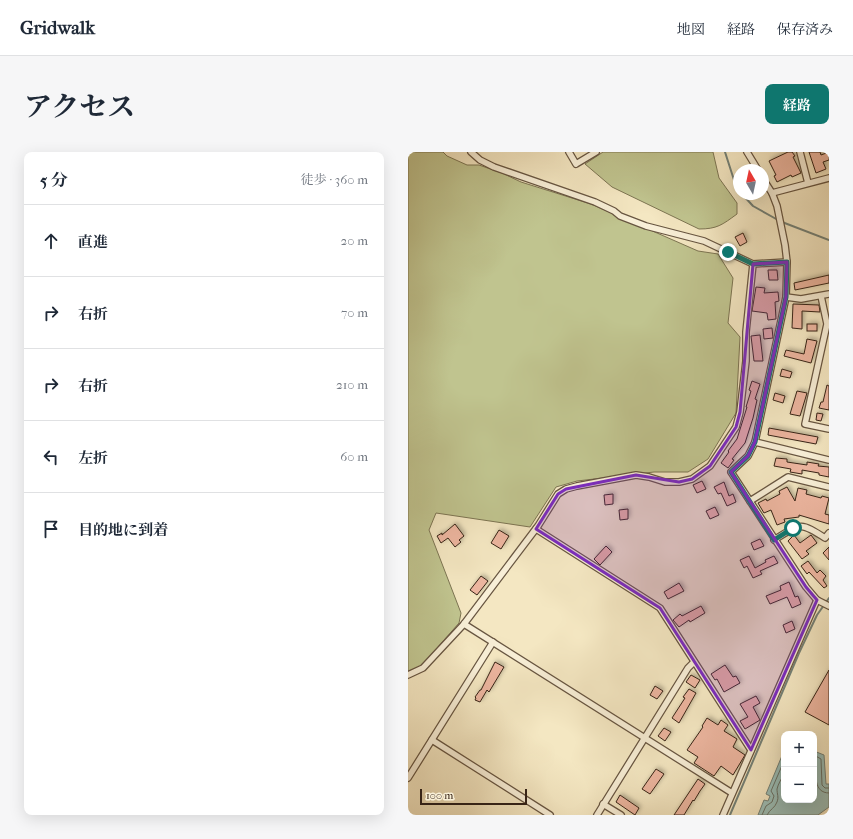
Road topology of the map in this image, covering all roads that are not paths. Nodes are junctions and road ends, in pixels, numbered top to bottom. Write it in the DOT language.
graph roads {
  1 [pos="470,152"];
  2 [pos="569,152"];
  3 [pos="596,152"];
  4 [pos="747,152"];
  5 [pos="800,152"];
  6 [pos="754,164"];
  7 [pos="829,178"];
  8 [pos="808,183"];
  9 [pos="769,188"];
  10 [pos="772,193"];
  11 [pos="787,262"];
  12 [pos="753,264"];
  13 [pos="829,294"];
  14 [pos="821,296"];
  15 [pos="786,297"];
  16 [pos="829,428"];
  17 [pos="755,442"];
  18 [pos="829,460"];
  19 [pos="829,487"];
  20 [pos="750,501"];
  21 [pos="536,529"];
  22 [pos="829,533"];
  23 [pos="774,540"];
  24 [pos="817,600"];
  25 [pos="829,606"];
  26 [pos="464,624"];
  27 [pos="494,642"];
  28 [pos="694,662"];
  29 [pos="408,675"];
  30 [pos="644,738"];
  31 [pos="432,740"];
  32 [pos="751,750"];
  33 [pos="408,778"];
  34 [pos="732,793"];
  35 [pos="604,804"];
  36 [pos="550,815"];
  37 [pos="597,815"];
  38 [pos="621,815"];
  39 [pos="723,815"];
  1 -- 12 [label="street"];
  2 -- 3 [label="street"];
  4 -- 6 [label="street"];
  5 -- 8 [label="street"];
  7 -- 8 [label="street"];
  8 -- 10 [label="street"];
  9 -- 10 [label="street"];
  10 -- 11 [label="street"];
  11 -- 12 [label="street"];
  11 -- 15 [label="street"];
  12 -- 21 [label="street"];
  13 -- 14 [label="street"];
  14 -- 15 [label="street"];
  14 -- 16 [label="street"];
  15 -- 17 [label="street"];
  17 -- 18 [label="street"];
  17 -- 20 [label="street"];
  19 -- 20 [label="street"];
  20 -- 23 [label="street"];
  21 -- 26 [label="street"];
  21 -- 28 [label="street"];
  22 -- 23 [label="street"];
  23 -- 24 [label="street"];
  24 -- 25 [label="street"];
  24 -- 32 [label="street"];
  26 -- 27 [label="street"];
  26 -- 29 [label="street"];
  27 -- 30 [label="street"];
  27 -- 31 [label="street"];
  28 -- 30 [label="street"];
  28 -- 32 [label="street"];
  30 -- 34 [label="street"];
  30 -- 35 [label="street"];
  31 -- 33 [label="street"];
  31 -- 36 [label="street"];
  32 -- 34 [label="street"];
  34 -- 39 [label="street"];
  35 -- 37 [label="street"];
  35 -- 38 [label="street"];
}
